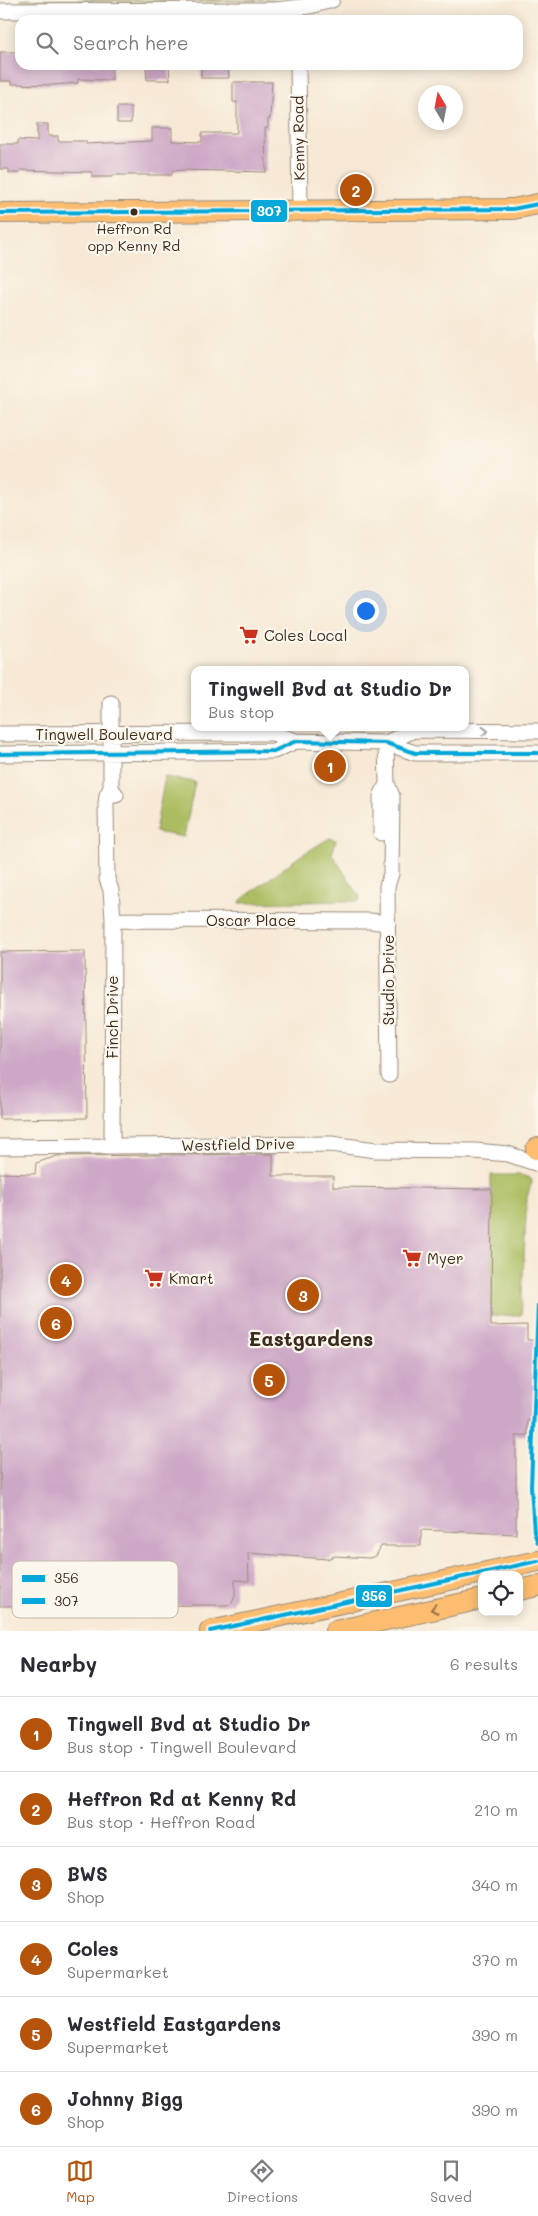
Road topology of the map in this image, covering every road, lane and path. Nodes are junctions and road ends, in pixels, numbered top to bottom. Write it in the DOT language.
graph roads {
  1 [pos="332,0"];
  2 [pos="0,12"];
  3 [pos="298,14"];
  4 [pos="298,70"];
  5 [pos="538,204"];
  6 [pos="512,208"];
  7 [pos="300,210"];
  8 [pos="0,213"];
  9 [pos="538,213"];
  10 [pos="111,702"];
  11 [pos="469,730"];
  12 [pos="412,731"];
  13 [pos="538,731"];
  14 [pos="0,734"];
  15 [pos="110,734"];
  16 [pos="296,741"];
  17 [pos="386,743"];
  18 [pos="111,753"];
  19 [pos="538,753"];
  20 [pos="0,754"];
  21 [pos="113,920"];
  22 [pos="388,923"];
  23 [pos="389,1075"];
  24 [pos="112,1145"];
  25 [pos="0,1147"];
  26 [pos="538,1153"];
  27 [pos="538,1561"];
  28 [pos="538,1586"];
  29 [pos="523,1589"];
  30 [pos="478,1600"];
  31 [pos="210,1631"];
  32 [pos="335,1631"];
  1 -- 3 [label="street"];
  2 -- 3 [label="street"];
  4 -- 7 [label="street, Kenny Road"];
  5 -- 6 [label="main road"];
  6 -- 7 [label="main road"];
  6 -- 9 [label="main road"];
  7 -- 8 [label="main road"];
  10 -- 15 [label="street, Finch Drive"];
  11 -- 13 [label="street, Tingwell Boulevard, one-way"];
  17 -- 12 [label="street, Tingwell Boulevard, one-way"];
  14 -- 15 [label="street, Tingwell Boulevard"];
  15 -- 16 [label="street, Tingwell Boulevard"];
  15 -- 18 [label="street, Finch Drive"];
  16 -- 17 [label="street, Tingwell Boulevard"];
  16 -- 18 [label="street, Tingwell Boulevard"];
  17 -- 19 [label="street, Tingwell Boulevard"];
  17 -- 22 [label="street, Studio Drive"];
  18 -- 20 [label="street, Tingwell Boulevard"];
  18 -- 21 [label="street, Finch Drive"];
  21 -- 22 [label="street, Oscar Place"];
  21 -- 24 [label="street, Finch Drive"];
  22 -- 23 [label="street, Studio Drive"];
  24 -- 25 [label="street, Westfield Drive"];
  24 -- 26 [label="street, Westfield Drive"];
  27 -- 31 [label="main road"];
  28 -- 29 [label="main road"];
  30 -- 32 [label="main road, one-way"];
}
